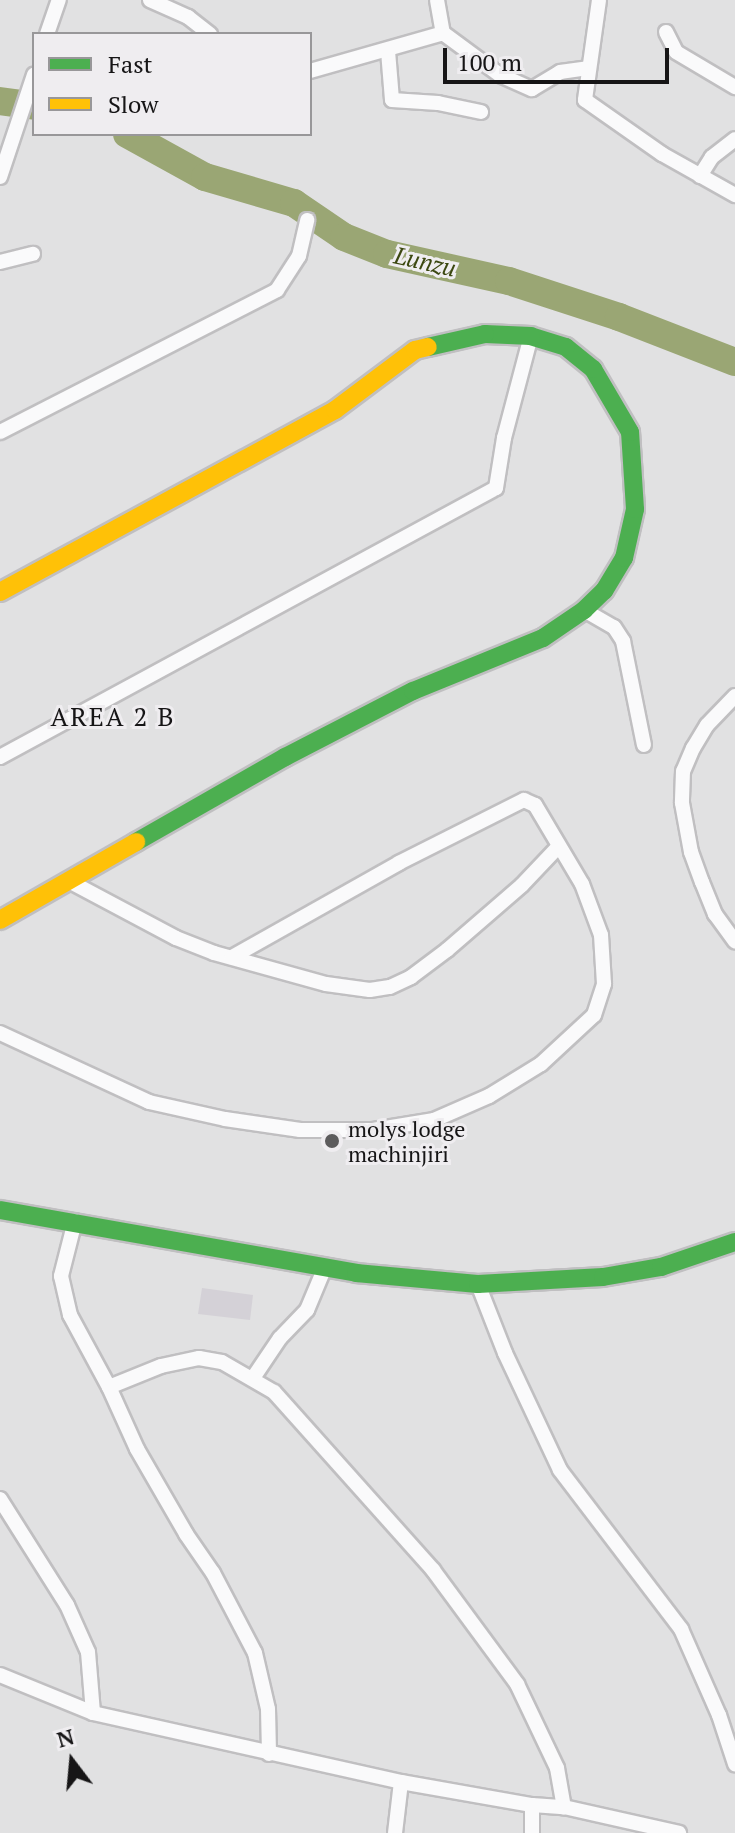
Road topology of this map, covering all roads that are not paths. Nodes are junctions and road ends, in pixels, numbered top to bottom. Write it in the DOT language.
graph roads {
  1 [pos="59,0"];
  2 [pos="150,0"];
  3 [pos="437,0"];
  4 [pos="599,0"];
  5 [pos="48,32"];
  6 [pos="207,32"];
  7 [pos="666,32"];
  8 [pos="443,33"];
  9 [pos="388,51"];
  10 [pos="588,68"];
  11 [pos="312,70"];
  12 [pos="32,81"];
  13 [pos="735,87"];
  14 [pos="481,112"];
  15 [pos="735,139"];
  16 [pos="700,176"];
  17 [pos="0,177"];
  18 [pos="735,195"];
  19 [pos="307,220"];
  20 [pos="33,254"];
  21 [pos="0,262"];
  22 [pos="531,336"];
  23 [pos="0,432"];
  24 [pos="0,592"];
  25 [pos="584,610"];
  26 [pos="735,696"];
  27 [pos="644,745"];
  28 [pos="0,757"];
  29 [pos="558,847"];
  30 [pos="67,880"];
  31 [pos="0,920"];
  32 [pos="735,942"];
  33 [pos="232,957"];
  34 [pos="0,1033"];
  35 [pos="0,1210"];
  36 [pos="75,1221"];
  37 [pos="735,1242"];
  38 [pos="325,1267"];
  39 [pos="478,1284"];
  40 [pos="253,1378"];
  41 [pos="109,1387"];
  42 [pos="0,1499"];
  43 [pos="0,1675"];
  44 [pos="93,1713"];
  45 [pos="269,1754"];
  46 [pos="735,1764"];
  47 [pos="401,1782"];
  48 [pos="532,1805"];
  49 [pos="564,1807"];
  50 [pos="674,1832"];
  51 [pos="395,1833"];
  52 [pos="532,1833"];
  1 -- 5 [label="street"];
  2 -- 6 [label="street"];
  3 -- 8 [label="street"];
  4 -- 10 [label="street"];
  7 -- 13 [label="street"];
  8 -- 9 [label="street"];
  8 -- 10 [label="street"];
  9 -- 11 [label="street"];
  9 -- 14 [label="street"];
  10 -- 16 [label="street"];
  12 -- 17 [label="street"];
  15 -- 16 [label="street"];
  16 -- 18 [label="street"];
  19 -- 23 [label="street"];
  20 -- 21 [label="street"];
  22 -- 24 [label="street"];
  22 -- 25 [label="street"];
  22 -- 28 [label="street"];
  25 -- 27 [label="street"];
  25 -- 30 [label="street"];
  26 -- 32 [label="street"];
  29 -- 33 [label="street"];
  29 -- 33 [label="street"];
  29 -- 34 [label="street"];
  30 -- 31 [label="street"];
  30 -- 33 [label="street"];
  35 -- 36 [label="street"];
  36 -- 38 [label="street"];
  36 -- 41 [label="street"];
  37 -- 39 [label="street"];
  38 -- 39 [label="street"];
  38 -- 40 [label="street"];
  39 -- 46 [label="street"];
  40 -- 41 [label="street"];
  40 -- 49 [label="street"];
  41 -- 45 [label="street"];
  42 -- 44 [label="street"];
  43 -- 44 [label="street"];
  44 -- 45 [label="street"];
  45 -- 47 [label="street"];
  47 -- 48 [label="street"];
  47 -- 51 [label="street"];
  48 -- 49 [label="street"];
  48 -- 52 [label="street"];
  49 -- 50 [label="street"];
}
